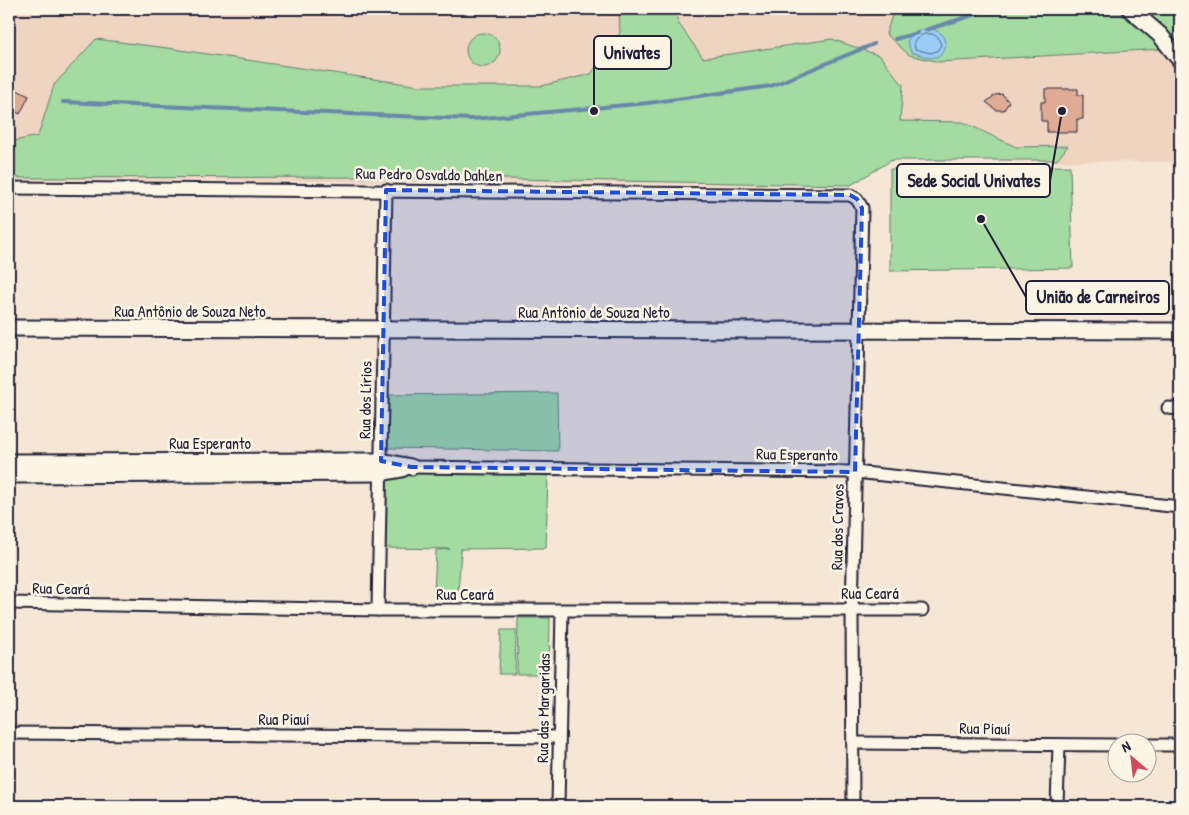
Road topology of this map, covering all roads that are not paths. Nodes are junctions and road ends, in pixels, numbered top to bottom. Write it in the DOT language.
graph roads {
  1 [pos="1130,9"];
  2 [pos="1180,60"];
  3 [pos="9,188"];
  4 [pos="386,190"];
  5 [pos="850,195"];
  6 [pos="9,328"];
  7 [pos="382,329"];
  8 [pos="859,329"];
  9 [pos="1180,331"];
  10 [pos="1168,408"];
  11 [pos="1180,408"];
  12 [pos="9,462"];
  13 [pos="381,467"];
  14 [pos="411,467"];
  15 [pos="86,468"];
  16 [pos="854,472"];
  17 [pos="9,476"];
  18 [pos="1180,507"];
  19 [pos="9,604"];
  20 [pos="852,609"];
  21 [pos="378,610"];
  22 [pos="922,610"];
  23 [pos="562,611"];
  24 [pos="9,733"];
  25 [pos="558,737"];
  26 [pos="854,743"];
  27 [pos="1059,745"];
  28 [pos="1106,745"];
  29 [pos="1156,745"];
  30 [pos="1180,745"];
  31 [pos="558,806"];
  32 [pos="853,806"];
  33 [pos="1057,806"];
  1 -- 2 [label="street"];
  3 -- 4 [label="street, Rua Pedro Osvaldo Dahlen"];
  4 -- 5 [label="street, Rua Pedro Osvaldo Dahlen"];
  4 -- 7 [label="street, Rua dos Lírios"];
  5 -- 8 [label="street, Rua dos Cravos"];
  6 -- 7 [label="street, Rua Antônio de Souza Neto"];
  7 -- 8 [label="street, Rua Antônio de Souza Neto"];
  7 -- 13 [label="street, Rua dos Lírios"];
  8 -- 9 [label="street, Rua Antônio de Souza Neto"];
  8 -- 16 [label="street, Rua dos Cravos"];
  10 -- 11 [label="street"];
  12 -- 15 [label="street, Rua Esperanto"];
  13 -- 14 [label="street, Rua Esperanto"];
  13 -- 15 [label="street, Rua Esperanto"];
  13 -- 21 [label="street, Rua dos Lírios"];
  14 -- 16 [label="street, Rua Esperanto"];
  15 -- 17 [label="street, Rua Esperanto"];
  16 -- 18 [label="street, Rua Esperanto"];
  16 -- 20 [label="street, Rua dos Cravos"];
  19 -- 21 [label="street, Rua Ceará"];
  20 -- 22 [label="street, Rua Ceará"];
  20 -- 23 [label="street, Rua Ceará"];
  20 -- 26 [label="street, Rua dos Cravos"];
  21 -- 23 [label="street, Rua Ceará"];
  23 -- 25 [label="street, Rua das Margaridas"];
  24 -- 25 [label="street, Rua Piauí"];
  25 -- 31 [label="street, Rua das Margaridas"];
  26 -- 27 [label="street, Rua Piauí"];
  26 -- 32 [label="street, Rua dos Cravos"];
  27 -- 28 [label="street, Rua Piauí"];
  27 -- 33 [label="street"];
  29 -- 30 [label="street"];
}
